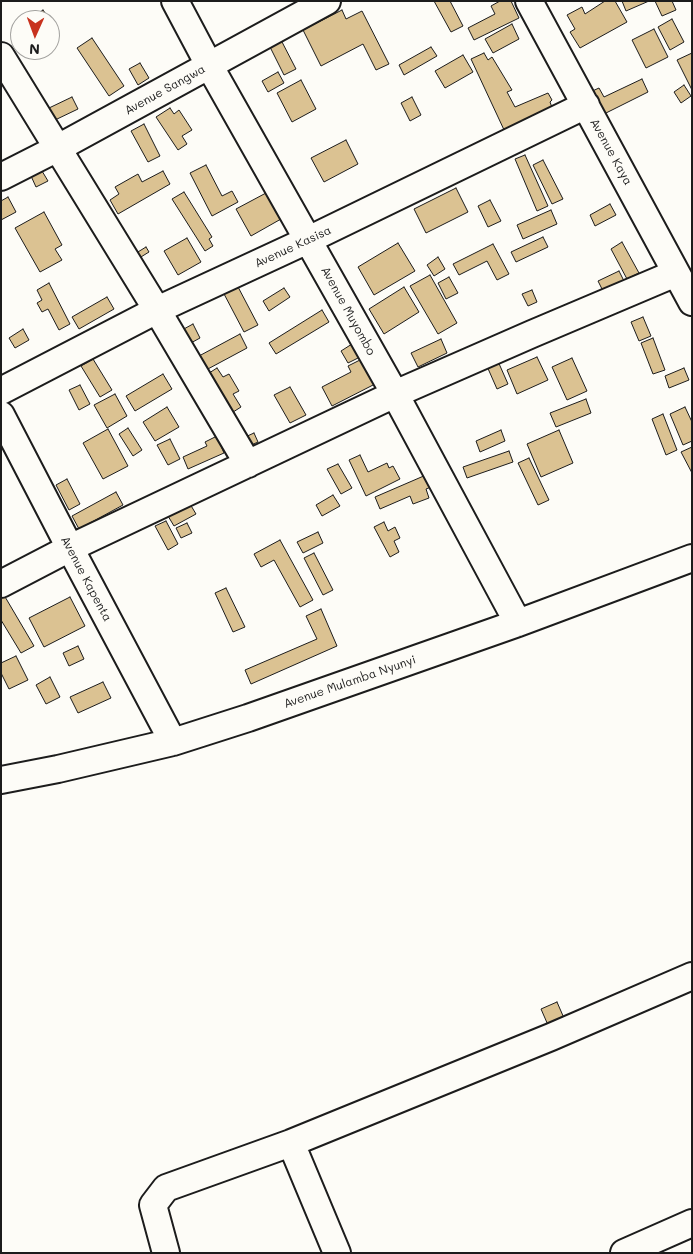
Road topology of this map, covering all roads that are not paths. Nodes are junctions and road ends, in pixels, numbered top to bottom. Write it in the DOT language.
graph roads {
  1 [pos="175,1"];
  2 [pos="327,1"];
  3 [pos="529,1"];
  4 [pos="1,56"];
  5 [pos="209,65"];
  6 [pos="586,105"];
  7 [pos="58,148"];
  8 [pos="1,177"];
  9 [pos="308,240"];
  10 [pos="676,272"];
  11 [pos="692,302"];
  12 [pos="157,310"];
  13 [pos="1,391"];
  14 [pos="395,394"];
  15 [pos="1,415"];
  16 [pos="248,464"];
  17 [pos="70,548"];
  18 [pos="692,558"];
  19 [pos="1,584"];
  20 [pos="518,623"];
  21 [pos="173,742"];
  22 [pos="1,780"];
  23 [pos="692,976"];
  24 [pos="291,1143"];
  25 [pos="692,1223"];
  26 [pos="166,1253"];
  27 [pos="337,1253"];
  28 [pos="624,1253"];
  1 -- 5 [label="street, Avenue Muyombo"];
  2 -- 5 [label="street, Avenue Sangwa"];
  3 -- 6 [label="street, Avenue Kaya"];
  4 -- 7 [label="street"];
  5 -- 7 [label="street, Avenue Sangwa"];
  5 -- 9 [label="street, Avenue Muyombo"];
  6 -- 9 [label="street, Avenue Kasisa"];
  6 -- 10 [label="street, Avenue Kaya"];
  7 -- 8 [label="street, Avenue Sangwa"];
  7 -- 12 [label="street"];
  9 -- 12 [label="street, Avenue Kasisa"];
  9 -- 14 [label="street, Avenue Muyombo"];
  10 -- 11 [label="street, Avenue Kaya"];
  10 -- 14 [label="street"];
  12 -- 13 [label="street, Avenue Kasisa"];
  12 -- 16 [label="street"];
  14 -- 16 [label="street"];
  14 -- 20 [label="street, Avenue Muyombo"];
  15 -- 17 [label="street, Avenue Kapenta"];
  16 -- 17 [label="street"];
  17 -- 19 [label="street"];
  17 -- 21 [label="street, Avenue Kapenta"];
  18 -- 20 [label="street, Avenue Mulamba Nyunyi"];
  20 -- 21 [label="street, Avenue Mulamba Nyunyi"];
  21 -- 22 [label="street, Avenue Mulamba Nyunyi"];
  23 -- 24 [label="street"];
  24 -- 26 [label="street"];
  24 -- 27 [label="street"];
  25 -- 28 [label="street"];
}
